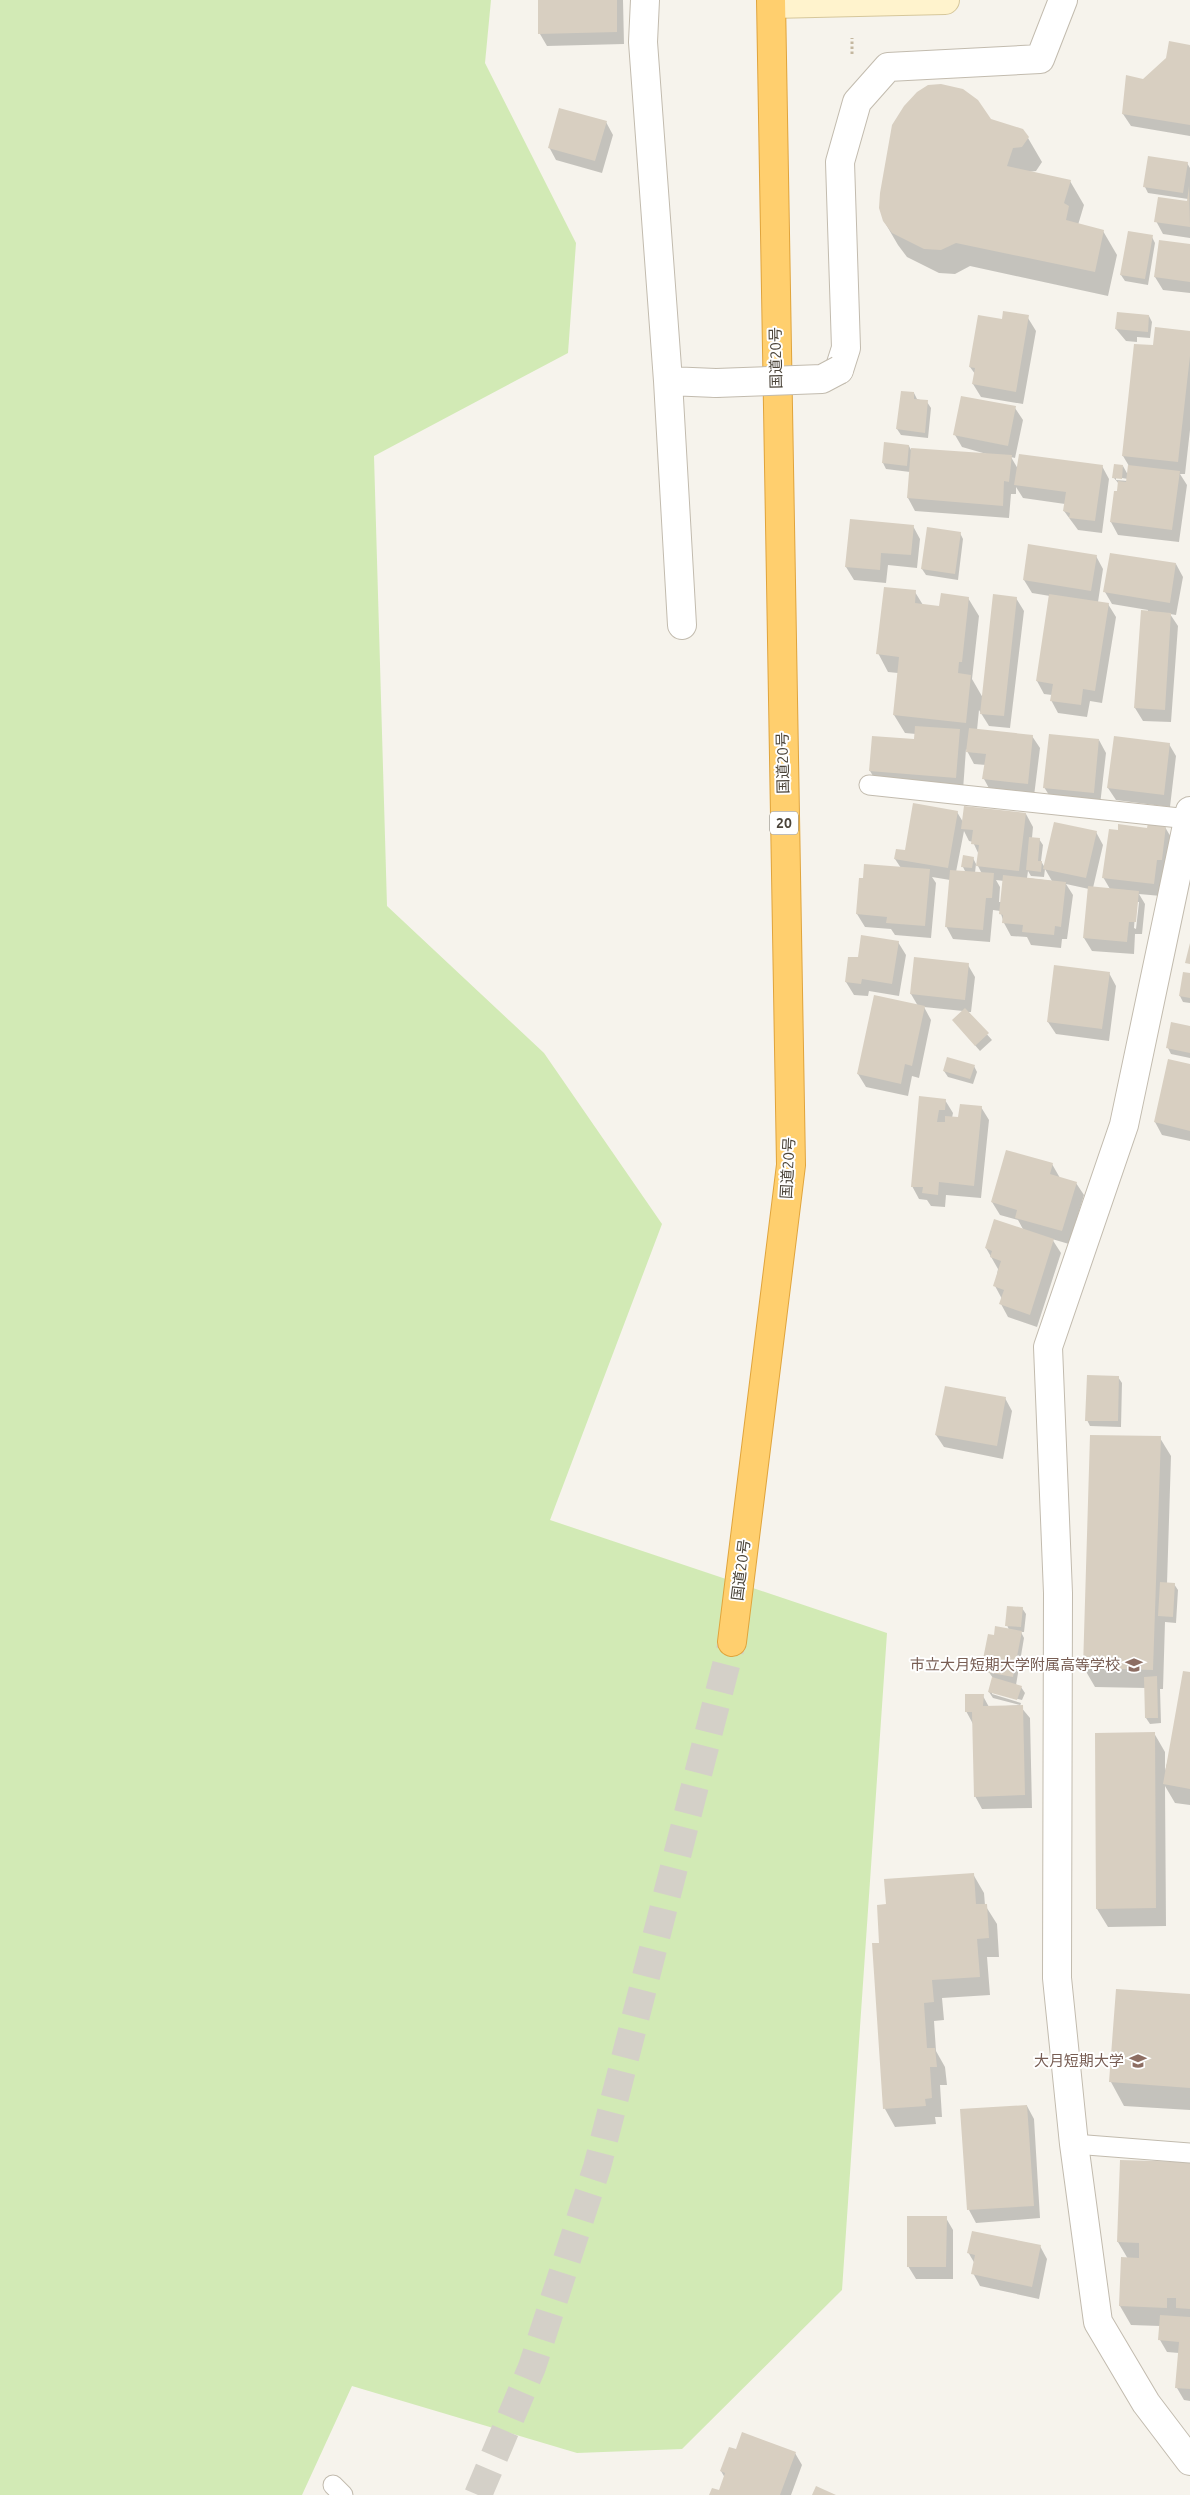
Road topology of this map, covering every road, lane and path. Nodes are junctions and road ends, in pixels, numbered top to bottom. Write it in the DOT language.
graph roads {
  1 [pos="645,0"];
  2 [pos="945,0"];
  3 [pos="1063,0"];
  4 [pos="772,2"];
  5 [pos="668,381"];
  6 [pos="682,625"];
  7 [pos="869,785"];
  8 [pos="1190,815"];
  9 [pos="732,1642"];
  10 [pos="1074,2144"];
  11 [pos="1190,2153"];
  12 [pos="1190,2462"];
  1 -- 5 [label="street"];
  2 -- 4 [label="main road"];
  3 -- 5 [label="street, bridge"];
  4 -- 9 [label="highway, 国道20号 / 20"];
  5 -- 6 [label="street"];
  7 -- 8 [label="lane"];
  8 -- 10 [label="street"];
  10 -- 11 [label="lane"];
  10 -- 12 [label="street"];
}
